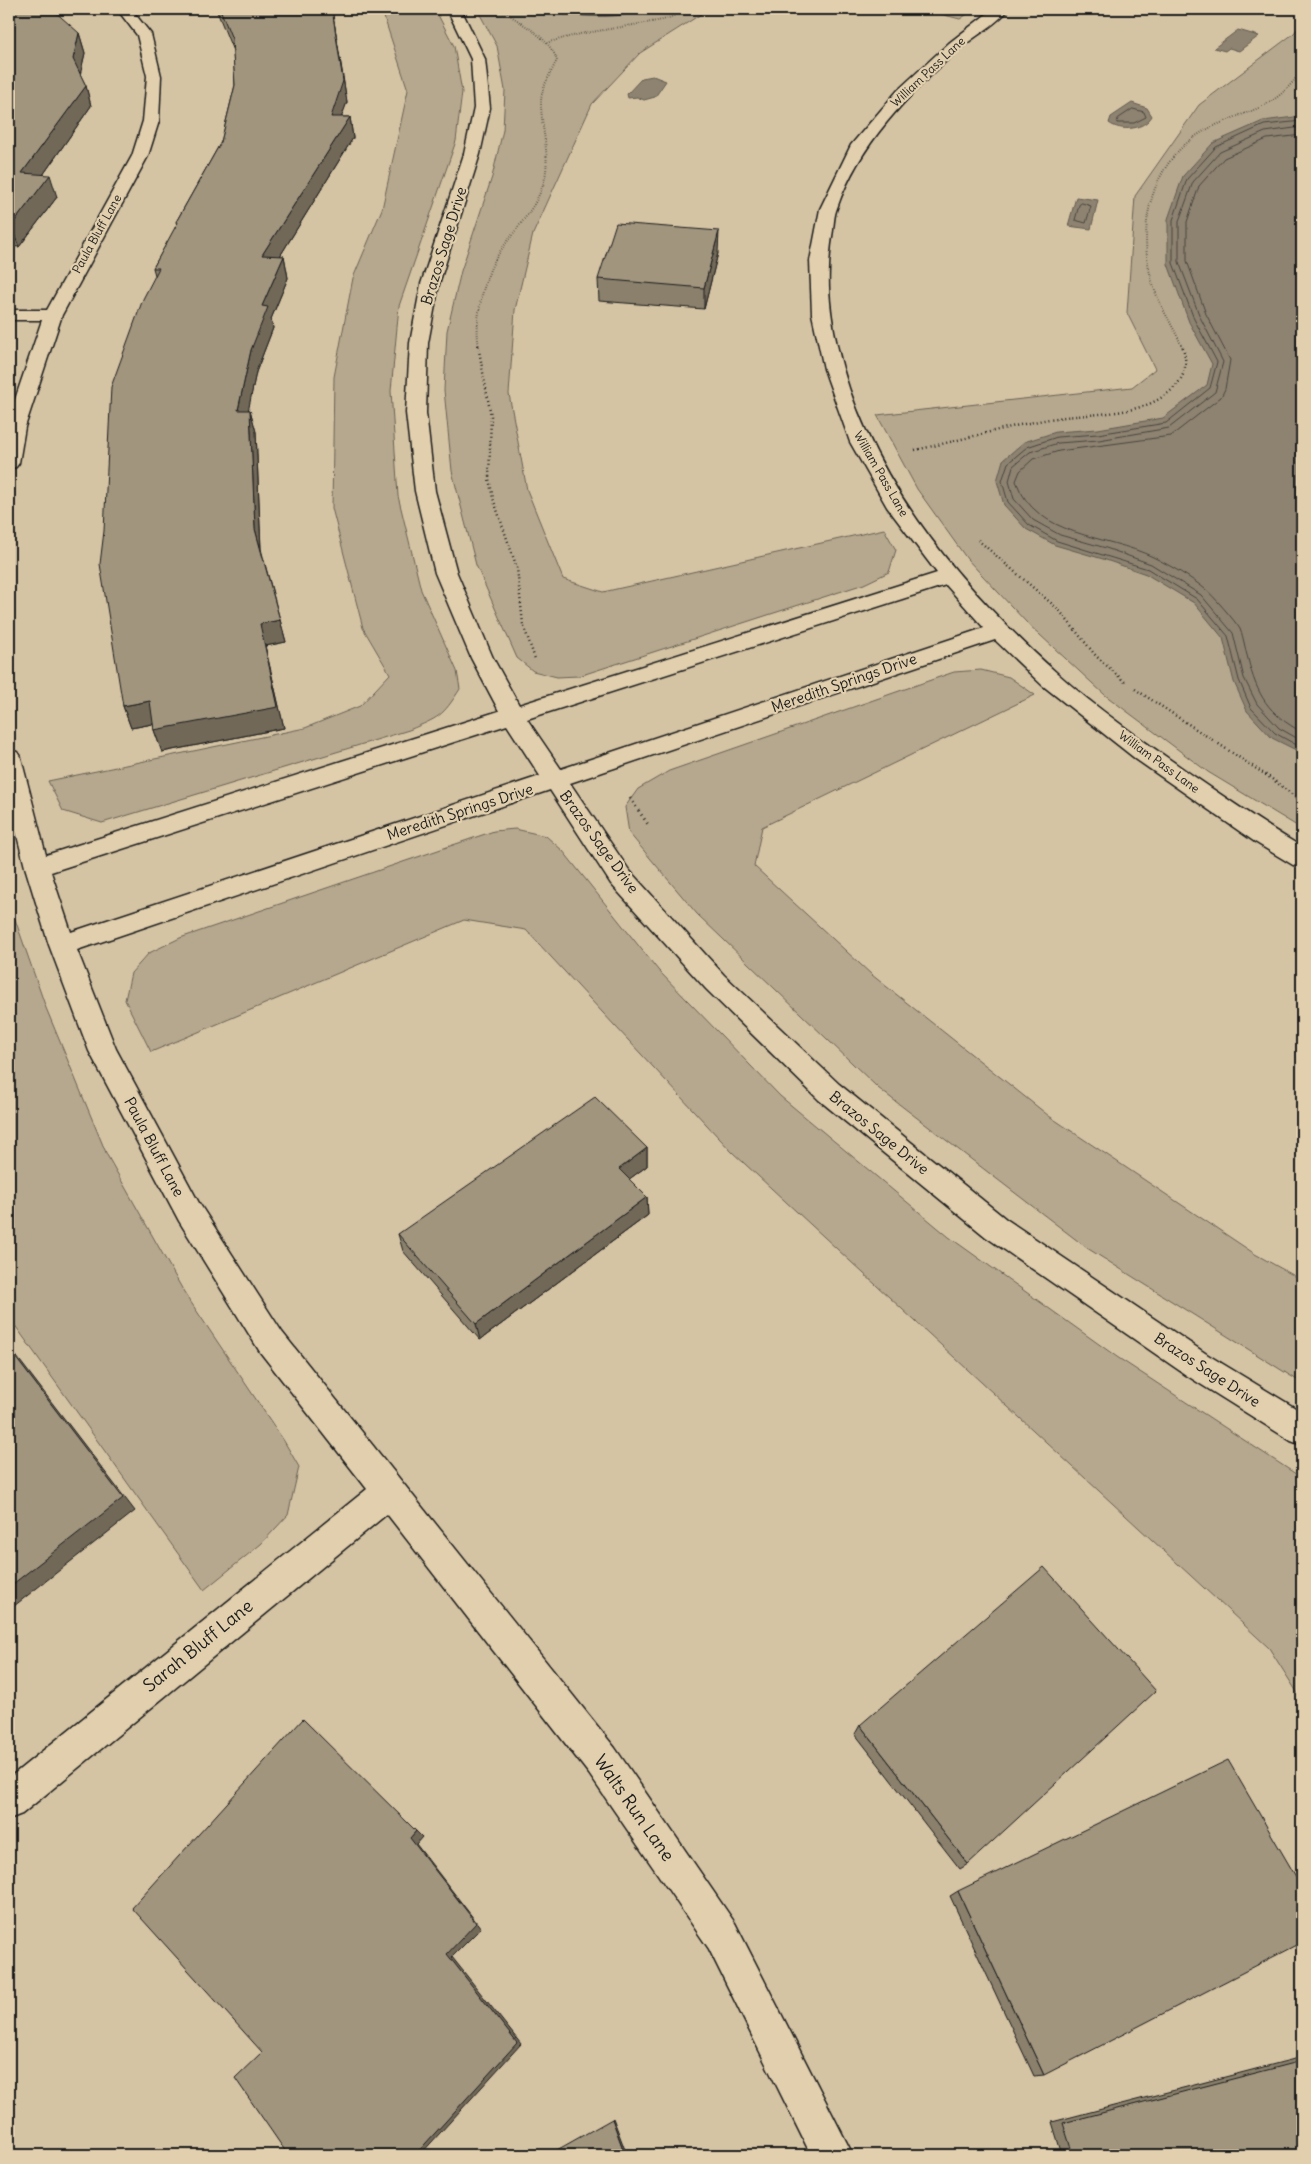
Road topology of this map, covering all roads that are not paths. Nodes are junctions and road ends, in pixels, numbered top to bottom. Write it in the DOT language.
graph roads {
  1 [pos="124,9"];
  2 [pos="454,9"];
  3 [pos="1002,9"];
  4 [pos="9,314"];
  5 [pos="53,315"];
  6 [pos="9,463"];
  7 [pos="950,576"];
  8 [pos="999,630"];
  9 [pos="513,716"];
  10 [pos="9,758"];
  11 [pos="554,780"];
  12 [pos="1302,858"];
  13 [pos="36,867"];
  14 [pos="62,945"];
  15 [pos="1302,1430"];
  16 [pos="388,1492"];
  17 [pos="9,1801"];
  18 [pos="833,2155"];
  1 -- 5 [label="street, Paula Bluff Lane"];
  2 -- 9 [label="street, Brazos Sage Drive"];
  3 -- 7 [label="street, William Pass Lane"];
  4 -- 5 [label="street"];
  5 -- 6 [label="street, Paula Bluff Lane"];
  7 -- 8 [label="street, William Pass Lane"];
  7 -- 9 [label="street"];
  8 -- 11 [label="street, Meredith Springs Drive"];
  8 -- 12 [label="street, William Pass Lane"];
  9 -- 11 [label="street, Brazos Sage Drive"];
  9 -- 13 [label="street"];
  10 -- 13 [label="street, Paula Bluff Lane"];
  11 -- 14 [label="street, Meredith Springs Drive"];
  11 -- 15 [label="street, Brazos Sage Drive"];
  13 -- 14 [label="street, Paula Bluff Lane"];
  14 -- 16 [label="street, Paula Bluff Lane"];
  16 -- 17 [label="street, Sarah Bluff Lane"];
  16 -- 18 [label="street, Walts Run Lane"];
}
